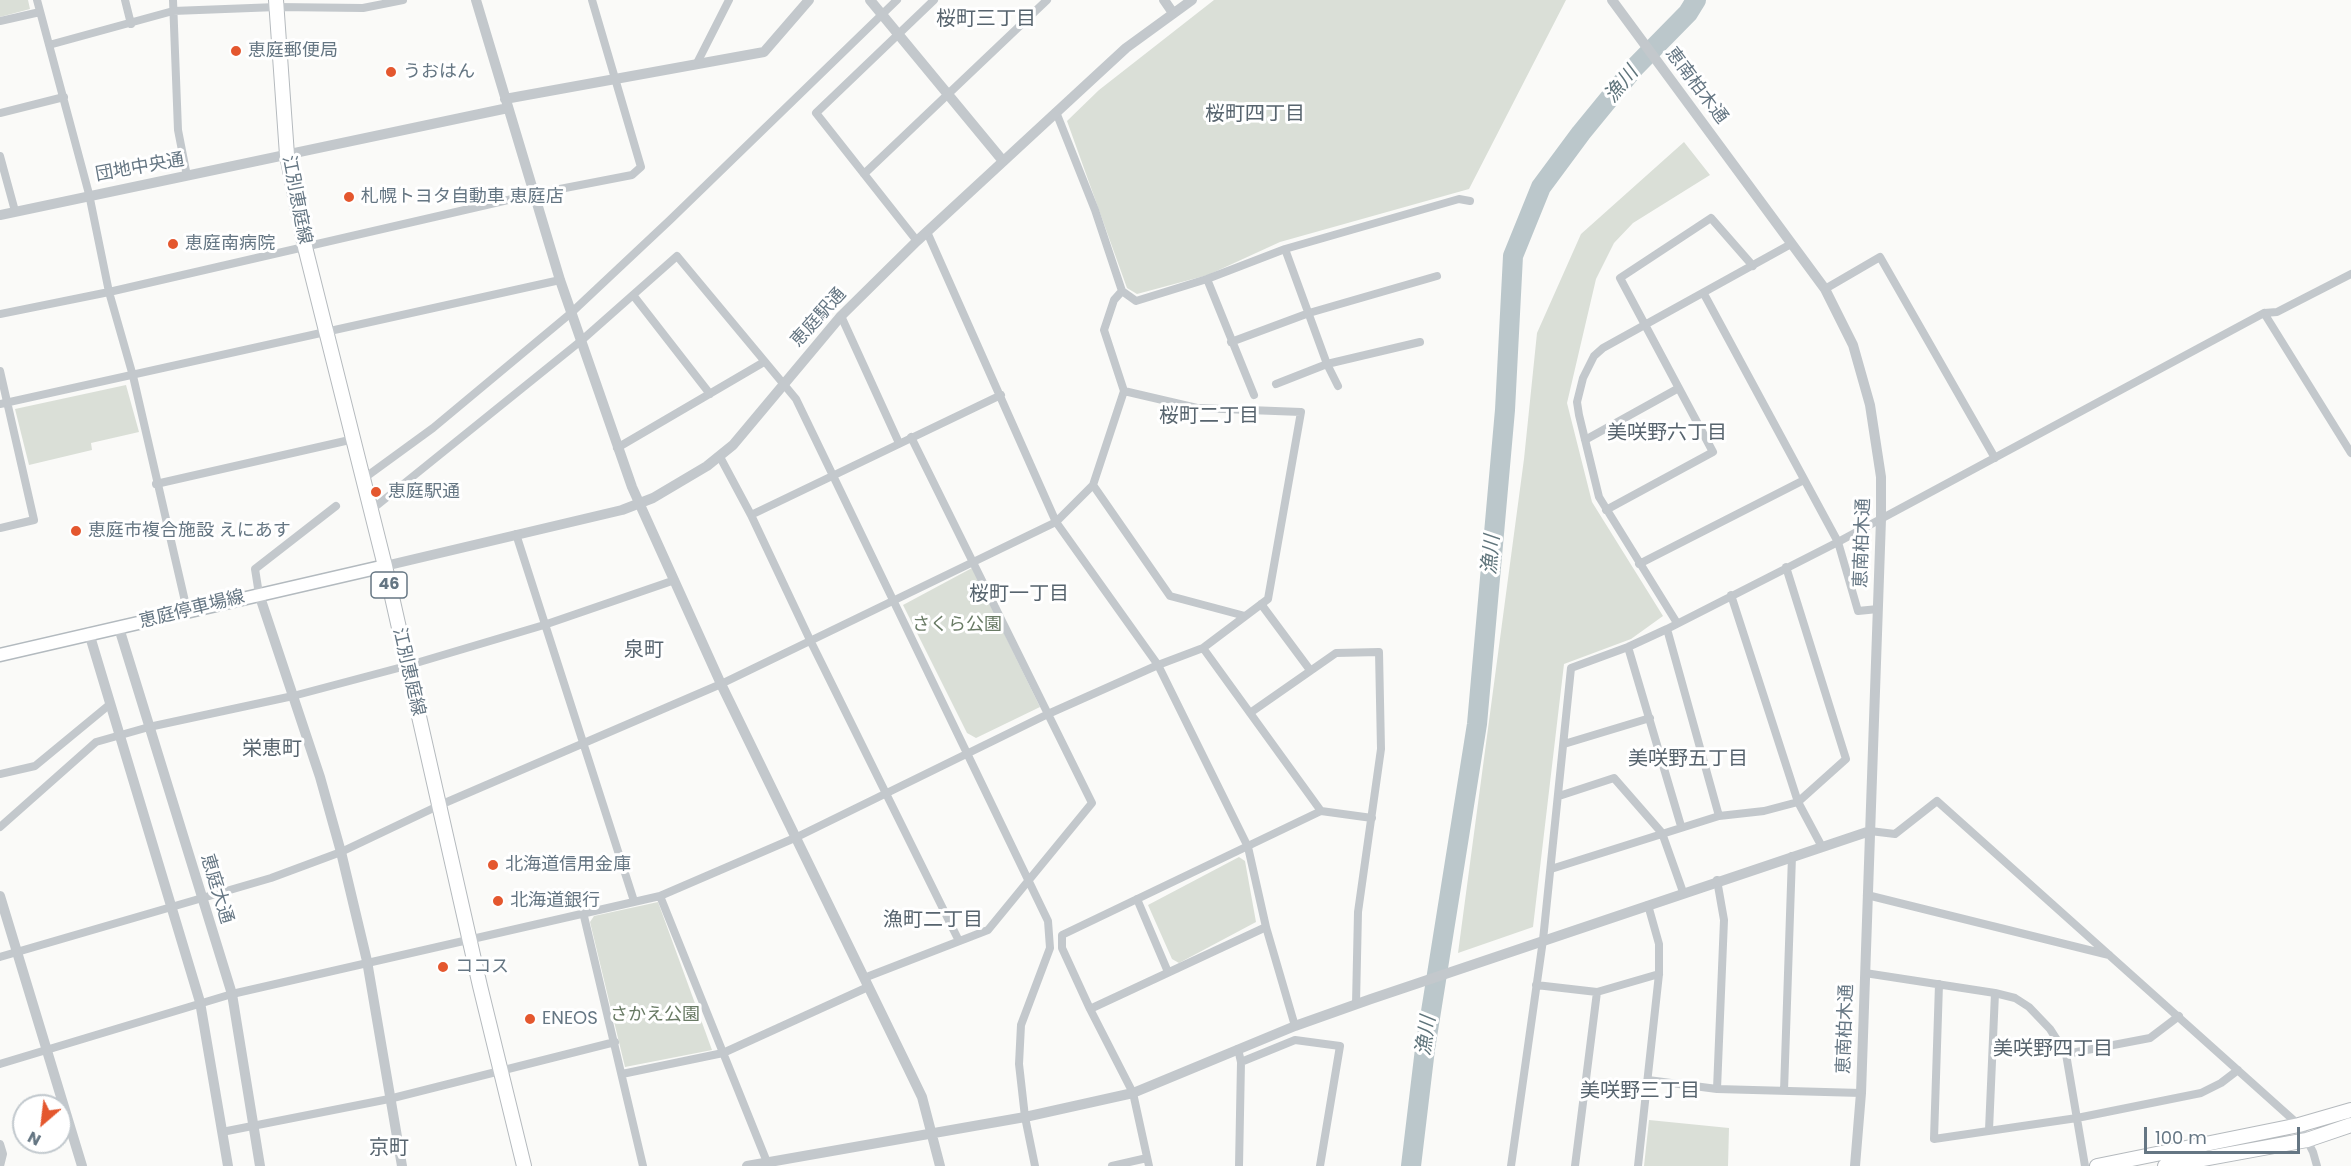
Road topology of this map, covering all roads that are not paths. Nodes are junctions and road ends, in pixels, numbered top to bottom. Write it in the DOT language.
graph roads {
  1 [pos="37,0"];
  2 [pos="125,0"];
  3 [pos="173,0"];
  4 [pos="403,0"];
  5 [pos="476,0"];
  6 [pos="592,0"];
  7 [pos="729,0"];
  8 [pos="809,0"];
  9 [pos="870,0"];
  10 [pos="897,0"];
  11 [pos="934,0"];
  12 [pos="1164,0"];
  13 [pos="1192,0"];
  14 [pos="1612,0"];
  15 [pos="1044,1"];
  16 [pos="277,4"];
  17 [pos="362,4"];
  18 [pos="174,11"];
  19 [pos="40,12"];
  20 [pos="1173,13"];
  21 [pos="882,14"];
  22 [pos="0,21"];
  23 [pos="131,24"];
  24 [pos="899,34"];
  25 [pos="49,45"];
  26 [pos="697,63"];
  27 [pos="616,77"];
  28 [pos="948,94"];
  29 [pos="64,97"];
  30 [pos="506,103"];
  31 [pos="1056,112"];
  32 [pos="0,113"];
  33 [pos="287,155"];
  34 [pos="0,156"];
  35 [pos="1003,161"];
  36 [pos="864,174"];
  37 [pos="187,176"];
  38 [pos="89,194"];
  39 [pos="534,194"];
  40 [pos="1470,201"];
  41 [pos="15,211"];
  42 [pos="0,215"];
  43 [pos="927,232"];
  44 [pos="917,241"];
  45 [pos="1791,244"];
  46 [pos="305,247"];
  47 [pos="1285,249"];
  48 [pos="1753,266"];
  49 [pos="2351,274"];
  50 [pos="1437,276"];
  51 [pos="1207,279"];
  52 [pos="561,280"];
  53 [pos="1825,289"];
  54 [pos="1122,291"];
  55 [pos="109,292"];
  56 [pos="1704,294"];
  57 [pos="633,296"];
  58 [pos="571,313"];
  59 [pos="1309,313"];
  60 [pos="2264,313"];
  61 [pos="0,314"];
  62 [pos="841,316"];
  63 [pos="1645,326"];
  64 [pos="328,332"];
  65 [pos="582,340"];
  66 [pos="1231,342"];
  67 [pos="1420,342"];
  68 [pos="765,362"];
  69 [pos="1327,364"];
  70 [pos="0,371"];
  71 [pos="132,376"];
  72 [pos="1276,384"];
  73 [pos="782,385"];
  74 [pos="1338,386"];
  75 [pos="1677,389"];
  76 [pos="1124,391"];
  77 [pos="710,394"];
  78 [pos="1001,394"];
  79 [pos="1254,395"];
  80 [pos="4,403"];
  81 [pos="354,438"];
  82 [pos="911,438"];
  83 [pos="1585,440"];
  84 [pos="899,443"];
  85 [pos="617,448"];
  86 [pos="2351,453"];
  87 [pos="720,457"];
  88 [pos="1995,458"];
  89 [pos="834,475"];
  90 [pos="363,479"];
  91 [pos="1804,480"];
  92 [pos="156,484"];
  93 [pos="1093,484"];
  94 [pos="639,504"];
  95 [pos="336,506"];
  96 [pos="1605,510"];
  97 [pos="370,511"];
  98 [pos="751,515"];
  99 [pos="1881,519"];
  100 [pos="1056,522"];
  101 [pos="0,528"];
  102 [pos="516,534"];
  103 [pos="1838,542"];
  104 [pos="972,564"];
  105 [pos="1639,564"];
  106 [pos="385,566"];
  107 [pos="1786,567"];
  108 [pos="672,581"];
  109 [pos="259,594"];
  110 [pos="1731,595"];
  111 [pos="894,600"];
  112 [pos="1261,604"];
  113 [pos="1878,609"];
  114 [pos="187,610"];
  115 [pos="1245,616"];
  116 [pos="1677,623"];
  117 [pos="544,625"];
  118 [pos="119,628"];
  119 [pos="1667,629"];
  120 [pos="89,633"];
  121 [pos="811,642"];
  122 [pos="1628,647"];
  123 [pos="1203,648"];
  124 [pos="0,655"];
  125 [pos="1158,664"];
  126 [pos="406,666"];
  127 [pos="1310,670"];
  128 [pos="721,684"];
  129 [pos="293,696"];
  130 [pos="109,705"];
  131 [pos="1250,713"];
  132 [pos="1048,714"];
  133 [pos="1650,718"];
  134 [pos="149,727"];
  135 [pos="118,734"];
  136 [pos="1564,744"];
  137 [pos="583,745"];
  138 [pos="968,753"];
  139 [pos="0,774"];
  140 [pos="886,792"];
  141 [pos="1559,796"];
  142 [pos="1798,802"];
  143 [pos="440,805"];
  144 [pos="1321,811"];
  145 [pos="1719,816"];
  146 [pos="1372,818"];
  147 [pos="1681,826"];
  148 [pos="0,827"];
  149 [pos="1870,831"];
  150 [pos="1662,833"];
  151 [pos="797,837"];
  152 [pos="1821,845"];
  153 [pos="1248,847"];
  154 [pos="340,852"];
  155 [pos="1792,856"];
  156 [pos="1551,869"];
  157 [pos="1030,879"];
  158 [pos="1717,880"];
  159 [pos="1683,892"];
  160 [pos="1867,895"];
  161 [pos="0,896"];
  162 [pos="660,896"];
  163 [pos="201,898"];
  164 [pos="1137,899"];
  165 [pos="634,901"];
  166 [pos="1648,905"];
  167 [pos="172,909"];
  168 [pos="583,912"];
  169 [pos="1266,927"];
  170 [pos="471,938"];
  171 [pos="1543,940"];
  172 [pos="959,941"];
  173 [pos="18,952"];
  174 [pos="2112,956"];
  175 [pos="0,957"];
  176 [pos="367,961"];
  177 [pos="1168,972"];
  178 [pos="1864,973"];
  179 [pos="1659,974"];
  180 [pos="866,982"];
  181 [pos="1939,984"];
  182 [pos="1536,985"];
  183 [pos="1598,992"];
  184 [pos="1995,993"];
  185 [pos="232,994"];
  186 [pos="200,1002"];
  187 [pos="1356,1004"];
  188 [pos="1090,1009"];
  189 [pos="2179,1016"];
  190 [pos="1296,1026"];
  191 [pos="615,1042"];
  192 [pos="1238,1049"];
  193 [pos="48,1050"];
  194 [pos="723,1053"];
  195 [pos="2066,1054"];
  196 [pos="1240,1062"];
  197 [pos="0,1064"];
  198 [pos="501,1069"];
  199 [pos="2238,1070"];
  200 [pos="622,1074"];
  201 [pos="1648,1080"];
  202 [pos="1717,1089"];
  203 [pos="1784,1091"];
  204 [pos="1133,1093"];
  205 [pos="1861,1093"];
  206 [pos="388,1099"];
  207 [pos="2351,1110"];
  208 [pos="1025,1117"];
  209 [pos="2077,1118"];
  210 [pos="2299,1125"];
  211 [pos="2351,1125"];
  212 [pos="253,1127"];
  213 [pos="1989,1130"];
  214 [pos="222,1132"];
  215 [pos="932,1135"];
  216 [pos="2307,1140"];
  217 [pos="0,1144"];
  218 [pos="767,1162"];
  219 [pos="793,1162"];
  220 [pos="1148,1162"];
  221 [pos="0,1166"];
  222 [pos="82,1166"];
  223 [pos="228,1166"];
  224 [pos="260,1166"];
  225 [pos="402,1166"];
  226 [pos="524,1166"];
  227 [pos="643,1166"];
  228 [pos="747,1166"];
  229 [pos="940,1166"];
  230 [pos="1035,1166"];
  231 [pos="1112,1166"];
  232 [pos="1239,1166"];
  233 [pos="1320,1166"];
  234 [pos="1511,1166"];
  235 [pos="1575,1166"];
  236 [pos="1638,1166"];
  237 [pos="1855,1166"];
  238 [pos="2085,1166"];
  239 [pos="2097,1166"];
  240 [pos="2165,1166"];
  241 [pos="2317,1166"];
  1 -- 19 [label="street"];
  2 -- 23 [label="street"];
  3 -- 18 [label="street"];
  4 -- 17 [label="street"];
  5 -- 30 [label="street"];
  6 -- 27 [label="street"];
  7 -- 26 [label="street"];
  8 -- 26 [label="street, 団地中央通"];
  9 -- 21 [label="street"];
  10 -- 21 [label="street"];
  11 -- 24 [label="street"];
  12 -- 20 [label="street"];
  13 -- 20 [label="street, 恵庭駅通"];
  14 -- 45 [label="street, 恵南柏木通"];
  15 -- 28 [label="street"];
  16 -- 17 [label="street"];
  16 -- 18 [label="street"];
  16 -- 33 [label="main road, 江別恵庭線 / 46"];
  18 -- 23 [label="street"];
  18 -- 37 [label="street"];
  19 -- 22 [label="street"];
  19 -- 25 [label="street"];
  20 -- 31 [label="street, 恵庭駅通"];
  21 -- 24 [label="street"];
  21 -- 58 [label="street"];
  23 -- 25 [label="street"];
  24 -- 28 [label="street"];
  24 -- 36 [label="street"];
  25 -- 29 [label="street"];
  26 -- 27 [label="street, 団地中央通"];
  27 -- 30 [label="street, 団地中央通"];
  27 -- 39 [label="street"];
  28 -- 35 [label="street"];
  28 -- 36 [label="street"];
  29 -- 32 [label="street"];
  29 -- 38 [label="street"];
  30 -- 33 [label="street, 団地中央通"];
  30 -- 39 [label="street"];
  31 -- 35 [label="street, 恵庭駅通"];
  31 -- 54 [label="street"];
  33 -- 37 [label="street, 団地中央通"];
  33 -- 46 [label="main road, 江別恵庭線 / 46"];
  34 -- 41 [label="street"];
  35 -- 43 [label="street, 恵庭駅通"];
  36 -- 44 [label="street"];
  37 -- 38 [label="street, 団地中央通"];
  38 -- 41 [label="street, 団地中央通"];
  38 -- 55 [label="street"];
  39 -- 46 [label="street"];
  39 -- 52 [label="street"];
  40 -- 47 [label="street"];
  41 -- 42 [label="street, 団地中央通"];
  43 -- 44 [label="street, 恵庭駅通"];
  43 -- 78 [label="street"];
  44 -- 62 [label="street, 恵庭駅通"];
  45 -- 48 [label="street"];
  45 -- 53 [label="street, 恵南柏木通"];
  46 -- 55 [label="street"];
  46 -- 64 [label="main road, 江別恵庭線 / 46"];
  47 -- 51 [label="street"];
  47 -- 59 [label="street"];
  48 -- 56 [label="street"];
  48 -- 63 [label="street"];
  49 -- 60 [label="street"];
  50 -- 59 [label="street"];
  51 -- 54 [label="street"];
  51 -- 66 [label="street"];
  52 -- 58 [label="street"];
  52 -- 64 [label="street"];
  53 -- 88 [label="street"];
  53 -- 99 [label="street, 恵南柏木通"];
  54 -- 76 [label="street"];
  55 -- 61 [label="street"];
  55 -- 71 [label="street"];
  56 -- 63 [label="street"];
  56 -- 91 [label="street"];
  57 -- 65 [label="street"];
  57 -- 68 [label="street"];
  57 -- 77 [label="street"];
  58 -- 65 [label="street"];
  58 -- 90 [label="street"];
  59 -- 66 [label="street"];
  59 -- 69 [label="street"];
  60 -- 86 [label="street"];
  60 -- 88 [label="street"];
  62 -- 73 [label="street, 恵庭駅通"];
  62 -- 84 [label="street"];
  63 -- 75 [label="street"];
  63 -- 83 [label="street"];
  64 -- 71 [label="street"];
  64 -- 81 [label="main road, 江別恵庭線 / 46"];
  65 -- 85 [label="street"];
  65 -- 97 [label="street"];
  66 -- 79 [label="street"];
  67 -- 69 [label="street"];
  68 -- 73 [label="street"];
  68 -- 77 [label="street"];
  69 -- 72 [label="street"];
  69 -- 74 [label="street"];
  70 -- 80 [label="street"];
  71 -- 80 [label="street"];
  71 -- 92 [label="street"];
  73 -- 87 [label="street, 恵庭駅通"];
  73 -- 89 [label="street"];
  75 -- 83 [label="street"];
  75 -- 96 [label="street"];
  76 -- 93 [label="street"];
  76 -- 112 [label="street"];
  77 -- 85 [label="street"];
  78 -- 82 [label="street"];
  78 -- 100 [label="street"];
  80 -- 101 [label="street"];
  81 -- 90 [label="main road, 江別恵庭線 / 46"];
  81 -- 92 [label="street"];
  82 -- 84 [label="street"];
  82 -- 104 [label="street"];
  83 -- 96 [label="street"];
  84 -- 89 [label="street"];
  85 -- 94 [label="street"];
  87 -- 94 [label="street, 恵庭駅通"];
  87 -- 98 [label="street"];
  88 -- 99 [label="street"];
  89 -- 98 [label="street"];
  89 -- 111 [label="street"];
  90 -- 97 [label="main road, 江別恵庭線 / 46"];
  91 -- 103 [label="street"];
  91 -- 105 [label="street"];
  92 -- 114 [label="street"];
  93 -- 100 [label="street"];
  93 -- 115 [label="street"];
  94 -- 102 [label="street, 恵庭駅通"];
  94 -- 108 [label="street"];
  95 -- 109 [label="street"];
  96 -- 105 [label="street"];
  97 -- 106 [label="main road, 江別恵庭線 / 46"];
  98 -- 121 [label="street"];
  99 -- 103 [label="street"];
  99 -- 113 [label="street, 恵南柏木通"];
  100 -- 104 [label="street"];
  100 -- 125 [label="street"];
  102 -- 106 [label="street, 恵庭駅通"];
  102 -- 117 [label="street"];
  103 -- 107 [label="street"];
  103 -- 113 [label="street"];
  104 -- 111 [label="street"];
  104 -- 132 [label="street"];
  105 -- 116 [label="street"];
  106 -- 109 [label="main road, 恵庭停車場線"];
  106 -- 126 [label="main road, 江別恵庭線 / 46"];
  107 -- 110 [label="street"];
  107 -- 142 [label="street"];
  108 -- 117 [label="street"];
  108 -- 128 [label="street"];
  109 -- 114 [label="main road, 恵庭停車場線"];
  109 -- 129 [label="street"];
  110 -- 116 [label="street"];
  110 -- 142 [label="street"];
  111 -- 121 [label="street"];
  111 -- 138 [label="street"];
  112 -- 115 [label="street"];
  112 -- 127 [label="street"];
  113 -- 149 [label="street, 恵南柏木通"];
  114 -- 118 [label="main road, 恵庭停車場線"];
  115 -- 123 [label="street"];
  116 -- 119 [label="street"];
  117 -- 126 [label="street"];
  117 -- 137 [label="street"];
  118 -- 120 [label="main road, 恵庭停車場線"];
  118 -- 134 [label="street, 恵庭大通"];
  119 -- 122 [label="street"];
  119 -- 145 [label="street"];
  120 -- 124 [label="main road, 恵庭停車場線"];
  120 -- 130 [label="street"];
  121 -- 128 [label="street"];
  121 -- 140 [label="street"];
  122 -- 133 [label="street"];
  122 -- 136 [label="street"];
  123 -- 125 [label="street"];
  123 -- 131 [label="street"];
  125 -- 132 [label="street"];
  125 -- 153 [label="street"];
  126 -- 129 [label="street"];
  126 -- 143 [label="main road, 江別恵庭線 / 46"];
  127 -- 131 [label="street"];
  127 -- 146 [label="street"];
  128 -- 137 [label="street"];
  128 -- 151 [label="street"];
  129 -- 134 [label="street"];
  129 -- 154 [label="street"];
  130 -- 135 [label="street"];
  130 -- 139 [label="street"];
  131 -- 144 [label="street"];
  132 -- 138 [label="street"];
  132 -- 157 [label="street"];
  133 -- 136 [label="street"];
  133 -- 147 [label="street"];
  134 -- 135 [label="street"];
  134 -- 163 [label="street, 恵庭大通"];
  135 -- 148 [label="street"];
  135 -- 167 [label="street"];
  136 -- 141 [label="street"];
  137 -- 143 [label="street"];
  137 -- 165 [label="street"];
  138 -- 140 [label="street"];
  138 -- 157 [label="street"];
  140 -- 151 [label="street"];
  140 -- 172 [label="street"];
  141 -- 150 [label="street"];
  141 -- 156 [label="street"];
  142 -- 145 [label="street"];
  142 -- 152 [label="street"];
  143 -- 154 [label="street"];
  143 -- 170 [label="main road, 江別恵庭線 / 46"];
  144 -- 146 [label="street"];
  144 -- 153 [label="street"];
  145 -- 147 [label="street"];
  146 -- 187 [label="street"];
  147 -- 150 [label="street"];
  149 -- 152 [label="street"];
  149 -- 160 [label="street, 恵南柏木通"];
  149 -- 174 [label="street"];
  150 -- 156 [label="street"];
  150 -- 159 [label="street"];
  151 -- 162 [label="street"];
  151 -- 180 [label="street"];
  152 -- 155 [label="street"];
  153 -- 164 [label="street"];
  153 -- 169 [label="street"];
  154 -- 163 [label="street"];
  154 -- 176 [label="street"];
  155 -- 158 [label="street"];
  155 -- 203 [label="street"];
  156 -- 171 [label="street"];
  157 -- 172 [label="street"];
  157 -- 208 [label="street"];
  158 -- 159 [label="street"];
  158 -- 202 [label="street"];
  159 -- 166 [label="street"];
  160 -- 174 [label="street"];
  160 -- 178 [label="street, 恵南柏木通"];
  161 -- 173 [label="street"];
  162 -- 165 [label="street"];
  162 -- 194 [label="street"];
  163 -- 167 [label="street"];
  163 -- 185 [label="street, 恵庭大通"];
  164 -- 177 [label="street"];
  164 -- 188 [label="street"];
  165 -- 168 [label="street"];
  166 -- 171 [label="street"];
  166 -- 179 [label="street"];
  167 -- 173 [label="street"];
  167 -- 186 [label="street"];
  168 -- 170 [label="street"];
  168 -- 191 [label="street"];
  169 -- 177 [label="street"];
  169 -- 190 [label="street"];
  170 -- 176 [label="street"];
  170 -- 198 [label="main road, 江別恵庭線 / 46"];
  171 -- 182 [label="street"];
  171 -- 187 [label="street"];
  172 -- 180 [label="street"];
  173 -- 175 [label="street"];
  173 -- 193 [label="street"];
  174 -- 189 [label="street"];
  176 -- 185 [label="street"];
  176 -- 206 [label="street"];
  177 -- 188 [label="street"];
  178 -- 181 [label="street"];
  178 -- 205 [label="street, 恵南柏木通"];
  179 -- 183 [label="street"];
  179 -- 201 [label="street"];
  180 -- 194 [label="street"];
  180 -- 215 [label="street"];
  181 -- 184 [label="street"];
  181 -- 213 [label="street"];
  182 -- 183 [label="street"];
  182 -- 234 [label="street"];
  183 -- 235 [label="street"];
  184 -- 195 [label="street"];
  184 -- 213 [label="street"];
  185 -- 186 [label="street"];
  185 -- 212 [label="street, 恵庭大通"];
  186 -- 193 [label="street"];
  186 -- 214 [label="street"];
  187 -- 190 [label="street"];
  188 -- 204 [label="street"];
  189 -- 195 [label="street"];
  189 -- 199 [label="street"];
  190 -- 192 [label="street"];
  191 -- 198 [label="street"];
  191 -- 200 [label="street"];
  192 -- 196 [label="street"];
  192 -- 204 [label="street"];
  193 -- 197 [label="street"];
  193 -- 222 [label="street"];
  194 -- 200 [label="street"];
  194 -- 218 [label="street"];
  195 -- 209 [label="street"];
  196 -- 232 [label="street"];
  196 -- 233 [label="street"];
  198 -- 206 [label="street"];
  198 -- 226 [label="main road, 江別恵庭線 / 46"];
  199 -- 209 [label="street"];
  199 -- 210 [label="street"];
  200 -- 227 [label="street"];
  201 -- 202 [label="street"];
  201 -- 236 [label="street"];
  202 -- 203 [label="street"];
  203 -- 205 [label="street"];
  204 -- 208 [label="street"];
  204 -- 220 [label="street"];
  205 -- 237 [label="street, 恵南柏木通"];
  206 -- 212 [label="street"];
  206 -- 225 [label="street"];
  207 -- 210 [label="main road"];
  208 -- 215 [label="street"];
  208 -- 230 [label="street"];
  209 -- 213 [label="street"];
  209 -- 238 [label="street"];
  210 -- 216 [label="street"];
  210 -- 239 [label="main road"];
  211 -- 216 [label="main road"];
  212 -- 214 [label="street"];
  212 -- 224 [label="street, 恵庭大通"];
  214 -- 223 [label="street"];
  215 -- 219 [label="street"];
  215 -- 229 [label="street"];
  216 -- 240 [label="main road"];
  216 -- 241 [label="street"];
  217 -- 221 [label="street"];
  218 -- 219 [label="street"];
  218 -- 228 [label="street"];
  220 -- 231 [label="street"];
}
